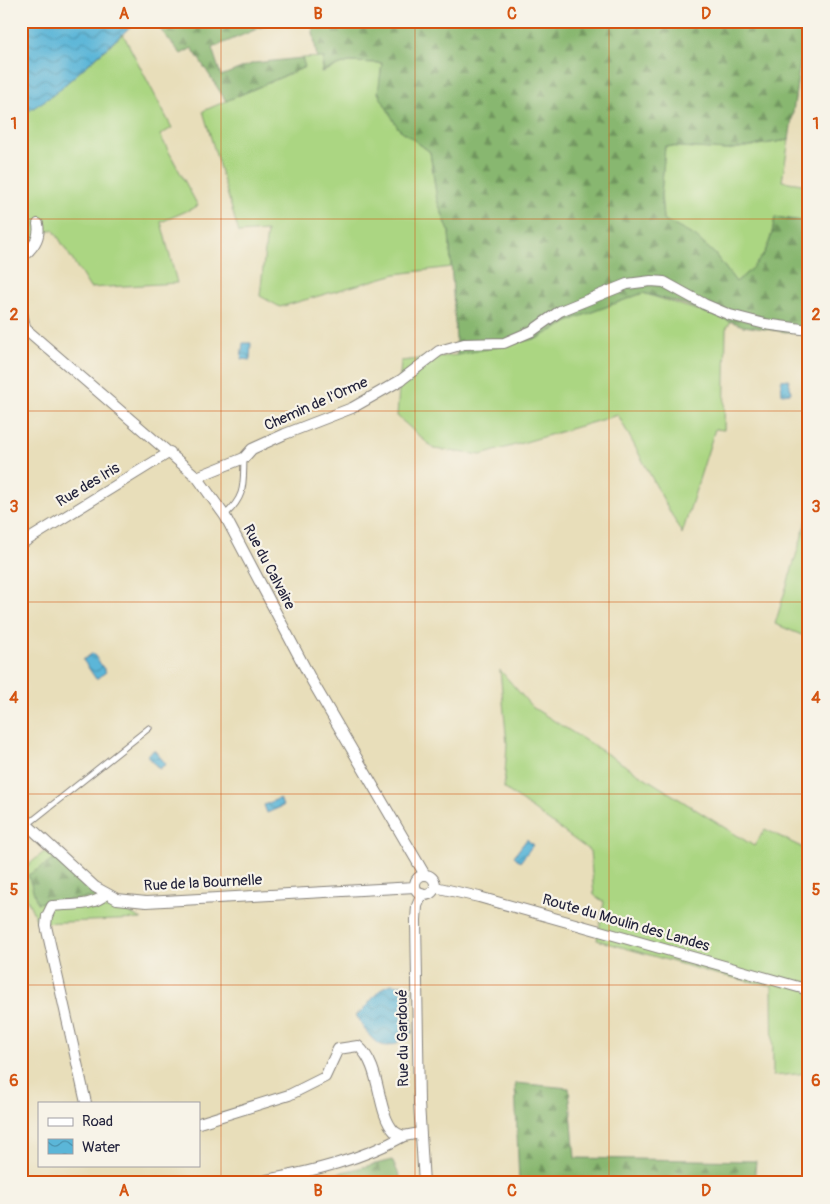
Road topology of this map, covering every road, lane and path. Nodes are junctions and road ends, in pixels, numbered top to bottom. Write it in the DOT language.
graph roads {
  1 [pos="38,224"];
  2 [pos="21,258"];
  3 [pos="21,308"];
  4 [pos="23,326"];
  5 [pos="809,330"];
  6 [pos="170,452"];
  7 [pos="244,458"];
  8 [pos="197,477"];
  9 [pos="225,516"];
  10 [pos="21,544"];
  11 [pos="149,728"];
  12 [pos="24,822"];
  13 [pos="425,875"];
  14 [pos="435,888"];
  15 [pos="419,891"];
  16 [pos="106,894"];
  17 [pos="809,990"];
  18 [pos="86,1102"];
  19 [pos="200,1123"];
  20 [pos="420,1133"];
  21 [pos="404,1136"];
  22 [pos="267,1180"];
  23 [pos="424,1183"];
  1 -- 2 [label="street"];
  3 -- 4 [label="street"];
  4 -- 6 [label="street, Rue du Calvaire"];
  5 -- 7 [label="street, Chemin de l'Orme"];
  6 -- 8 [label="street, Rue du Calvaire"];
  6 -- 10 [label="street, Rue des Iris"];
  7 -- 8 [label="street, Chemin de l'Orme"];
  7 -- 9 [label="lane"];
  8 -- 9 [label="street, Rue du Calvaire"];
  9 -- 13 [label="street, Rue du Calvaire"];
  11 -- 12 [label="lane"];
  12 -- 16 [label="street, Rue de la Bournelle"];
  13 -- 14 [label="street"];
  13 -- 15 [label="street"];
  14 -- 15 [label="street"];
  14 -- 17 [label="street, Route du Moulin des Landes"];
  15 -- 16 [label="street, Rue de la Bournelle"];
  15 -- 20 [label="street, Rue du Gardoué"];
  16 -- 18 [label="street"];
  19 -- 21 [label="street"];
  20 -- 21 [label="street"];
  20 -- 23 [label="street, Rue du Gardoué"];
  21 -- 22 [label="street"];
}
